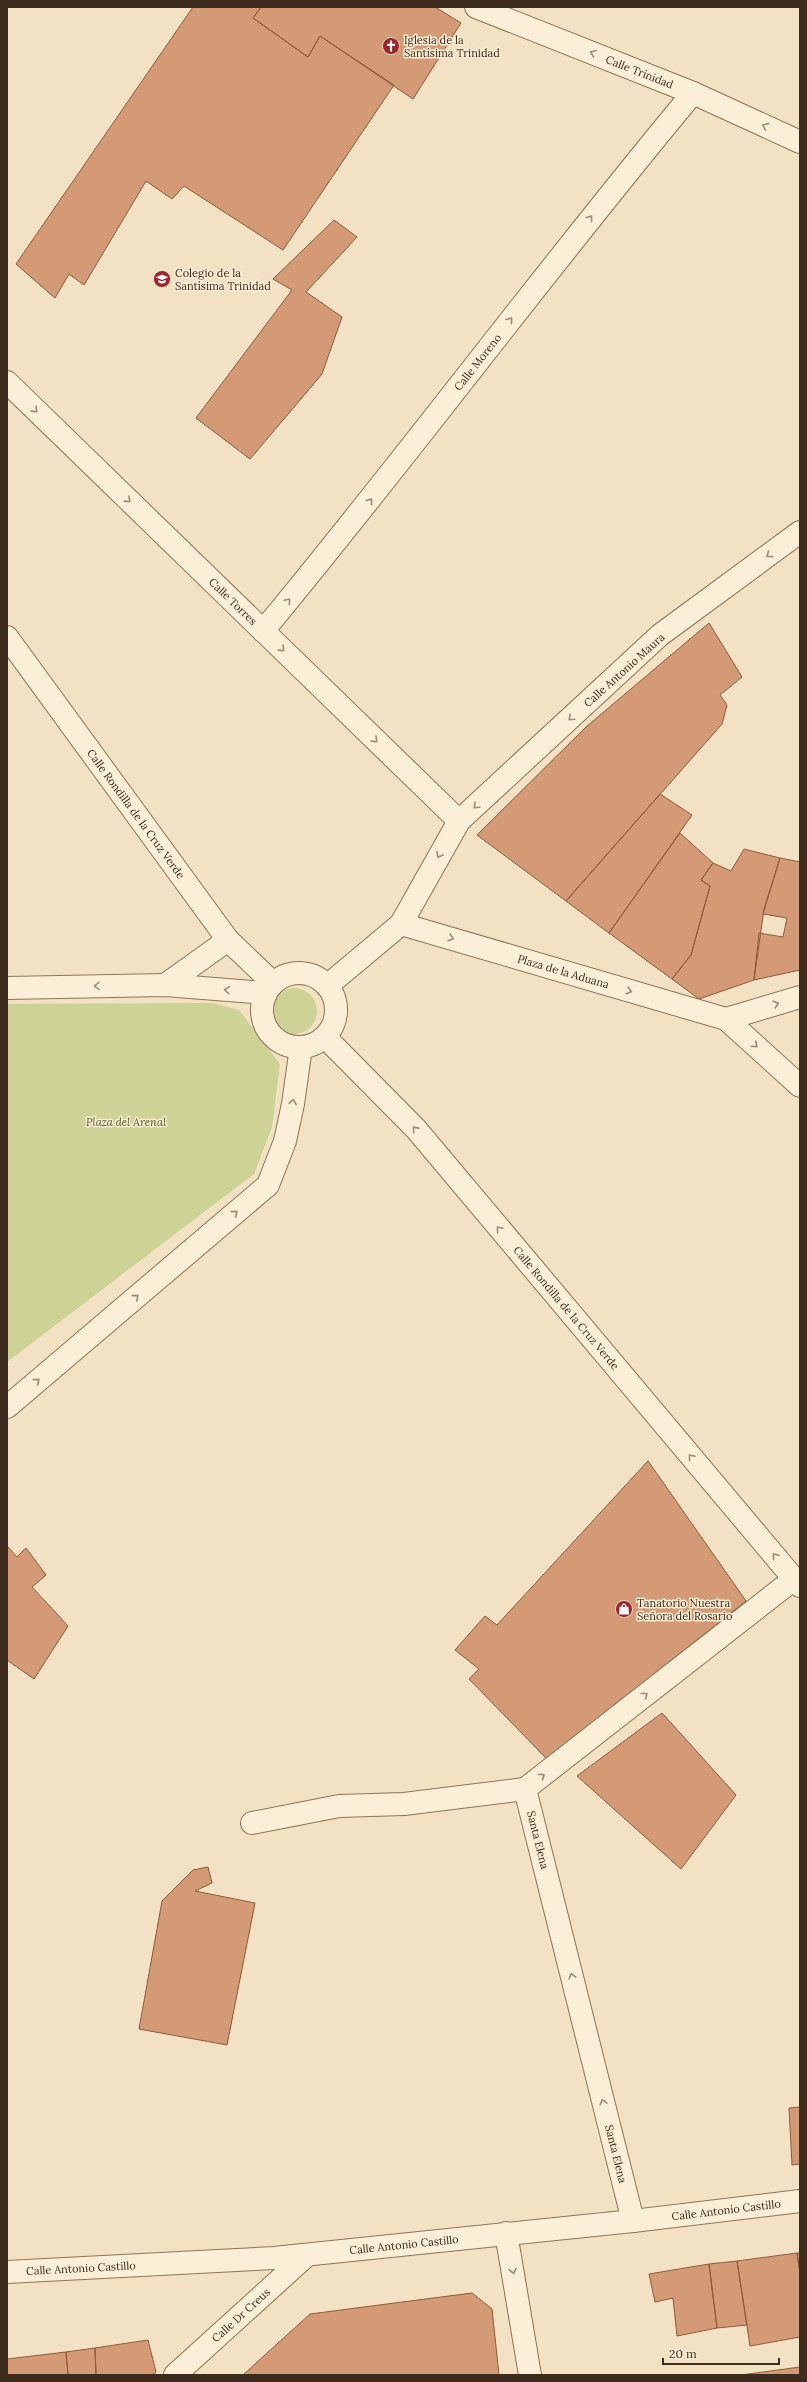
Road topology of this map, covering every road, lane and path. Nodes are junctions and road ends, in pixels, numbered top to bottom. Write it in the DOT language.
graph roads {
  1 [pos="476,7"];
  2 [pos="693,93"];
  3 [pos="800,142"];
  4 [pos="7,382"];
  5 [pos="800,532"];
  6 [pos="263,631"];
  7 [pos="7,637"];
  8 [pos="458,821"];
  9 [pos="401,924"];
  10 [pos="228,940"];
  11 [pos="165,985"];
  12 [pos="327,986"];
  13 [pos="7,988"];
  14 [pos="269,988"];
  15 [pos="800,997"];
  16 [pos="726,1019"];
  17 [pos="325,1037"];
  18 [pos="301,1047"];
  19 [pos="800,1086"];
  20 [pos="7,1406"];
  21 [pos="797,1582"];
  22 [pos="525,1789"];
  23 [pos="252,1823"];
  24 [pos="800,2201"];
  25 [pos="633,2221"];
  26 [pos="506,2233"];
  27 [pos="307,2255"];
  28 [pos="7,2272"];
  29 [pos="175,2375"];
  30 [pos="530,2375"];
  2 -- 1 [label="street, Calle Trinidad, one-way"];
  3 -- 2 [label="street, Calle Trinidad, one-way"];
  6 -- 2 [label="street, Calle Moreno, one-way"];
  4 -- 6 [label="street, Calle Torres, one-way"];
  5 -- 8 [label="street, Calle Antonio Maura, one-way"];
  6 -- 8 [label="street, Calle Torres, one-way"];
  7 -- 10 [label="street, Calle Rondilla de la Cruz Verde"];
  8 -- 9 [label="street, one-way"];
  9 -- 12 [label="street"];
  9 -- 16 [label="street, Plaza de la Aduana, one-way"];
  10 -- 11 [label="street"];
  10 -- 14 [label="street, Calle Rondilla de la Cruz Verde"];
  11 -- 13 [label="street, one-way"];
  14 -- 11 [label="street, one-way"];
  12 -- 14 [label="street"];
  12 -- 17 [label="street"];
  14 -- 18 [label="street"];
  16 -- 15 [label="street, one-way"];
  16 -- 19 [label="street, one-way"];
  17 -- 18 [label="street"];
  21 -- 17 [label="street, Calle Rondilla de la Cruz Verde, one-way"];
  20 -- 18 [label="street, one-way"];
  22 -- 21 [label="street, one-way"];
  22 -- 23 [label="street"];
  25 -- 22 [label="street, Santa Elena, one-way"];
  24 -- 25 [label="street, Calle Antonio Castillo"];
  25 -- 26 [label="street, Calle Antonio Castillo"];
  26 -- 27 [label="street, Calle Antonio Castillo"];
  26 -- 30 [label="street, one-way"];
  27 -- 28 [label="street, Calle Antonio Castillo"];
  27 -- 29 [label="street, Calle Dr Creus"];
}
